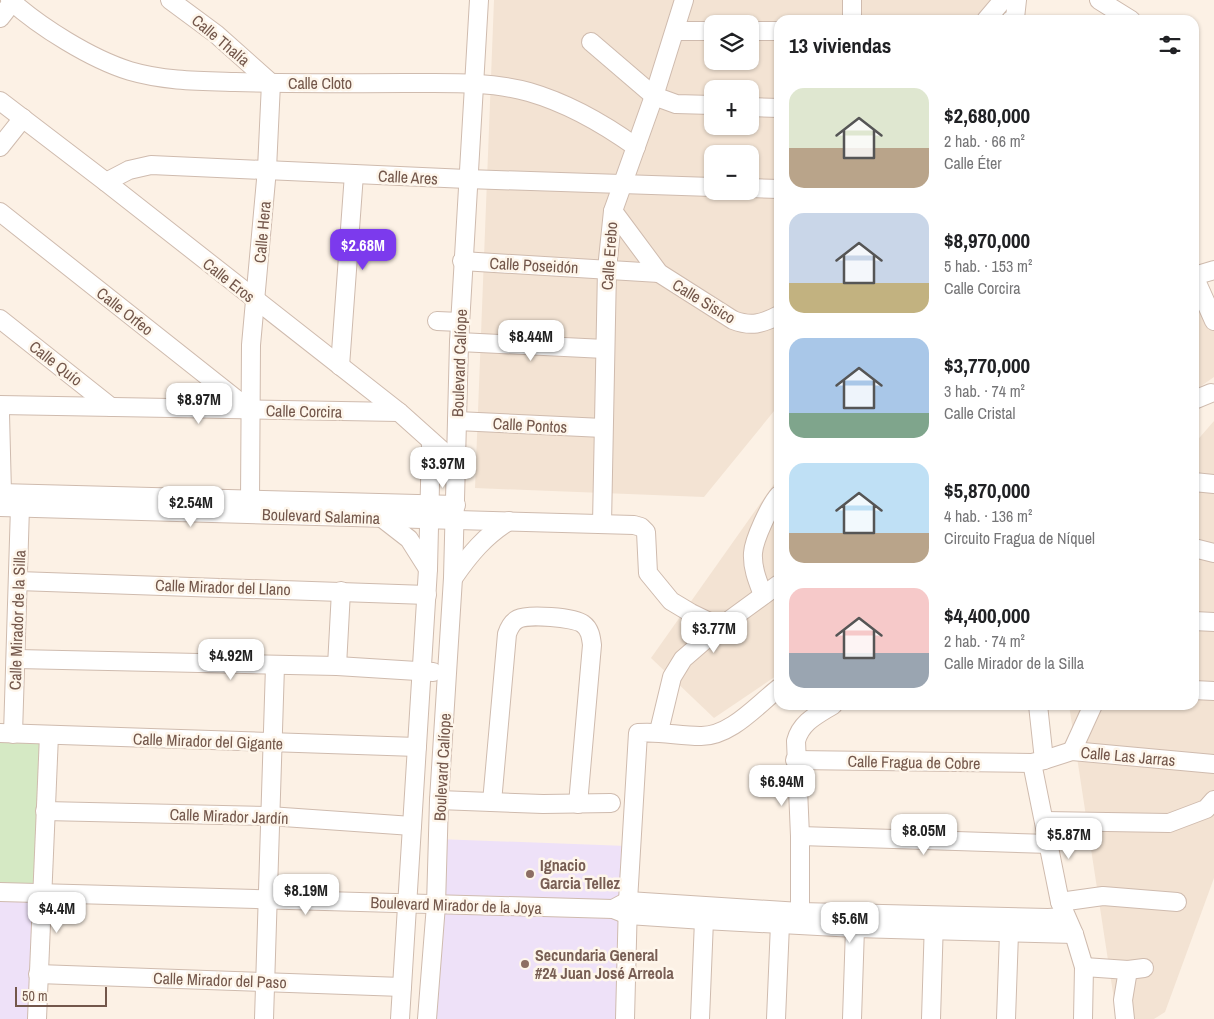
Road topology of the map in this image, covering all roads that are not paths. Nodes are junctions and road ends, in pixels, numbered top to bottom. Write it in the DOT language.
graph roads {
  1 [pos="170,0"];
  2 [pos="479,0"];
  3 [pos="684,0"];
  4 [pos="852,0"];
  5 [pos="1003,0"];
  6 [pos="1016,0"];
  7 [pos="1099,0"];
  8 [pos="12,1"];
  9 [pos="852,15"];
  10 [pos="990,15"];
  11 [pos="1014,15"];
  12 [pos="1123,15"];
  13 [pos="0,18"];
  14 [pos="675,31"];
  15 [pos="704,31"];
  16 [pos="759,31"];
  17 [pos="774,31"];
  18 [pos="591,42"];
  19 [pos="271,83"];
  20 [pos="474,84"];
  21 [pos="654,96"];
  22 [pos="0,101"];
  23 [pos="704,105"];
  24 [pos="759,107"];
  25 [pos="774,108"];
  26 [pos="23,118"];
  27 [pos="636,147"];
  28 [pos="0,148"];
  29 [pos="267,169"];
  30 [pos="354,174"];
  31 [pos="468,179"];
  32 [pos="106,182"];
  33 [pos="623,184"];
  34 [pos="704,187"];
  35 [pos="759,188"];
  36 [pos="774,189"];
  37 [pos="613,211"];
  38 [pos="0,212"];
  39 [pos="462,261"];
  40 [pos="606,269"];
  41 [pos="1214,270"];
  42 [pos="659,273"];
  43 [pos="1199,274"];
  44 [pos="1199,288"];
  45 [pos="255,301"];
  46 [pos="774,317"];
  47 [pos="0,319"];
  48 [pos="437,321"];
  49 [pos="460,322"];
  50 [pos="1214,322"];
  51 [pos="459,342"];
  52 [pos="605,349"];
  53 [pos="340,366"];
  54 [pos="1211,393"];
  55 [pos="1199,398"];
  56 [pos="0,405"];
  57 [pos="111,407"];
  58 [pos="250,410"];
  59 [pos="399,412"];
  60 [pos="0,414"];
  61 [pos="457,421"];
  62 [pos="603,428"];
  63 [pos="431,442"];
  64 [pos="456,463"];
  65 [pos="1199,482"];
  66 [pos="1214,484"];
  67 [pos="0,498"];
  68 [pos="250,501"];
  69 [pos="774,505"];
  70 [pos="20,507"];
  71 [pos="429,512"];
  72 [pos="456,512"];
  73 [pos="382,518"];
  74 [pos="509,521"];
  75 [pos="602,524"];
  76 [pos="1199,550"];
  77 [pos="1213,557"];
  78 [pos="428,569"];
  79 [pos="453,578"];
  80 [pos="18,581"];
  81 [pos="774,587"];
  82 [pos="341,591"];
  83 [pos="427,595"];
  84 [pos="763,595"];
  85 [pos="1199,621"];
  86 [pos="1214,622"];
  87 [pos="720,627"];
  88 [pos="16,659"];
  89 [pos="275,666"];
  90 [pos="338,666"];
  91 [pos="422,671"];
  92 [pos="447,673"];
  93 [pos="1199,690"];
  94 [pos="1214,691"];
  95 [pos="774,692"];
  96 [pos="824,710"];
  97 [pos="1038,710"];
  98 [pos="1091,710"];
  99 [pos="659,731"];
  100 [pos="6,734"];
  101 [pos="49,735"];
  102 [pos="273,743"];
  103 [pos="417,747"];
  104 [pos="1072,751"];
  105 [pos="796,760"];
  106 [pos="1038,762"];
  107 [pos="1214,764"];
  108 [pos="439,800"];
  109 [pos="1214,800"];
  110 [pos="492,802"];
  111 [pos="611,803"];
  112 [pos="578,804"];
  113 [pos="45,811"];
  114 [pos="269,816"];
  115 [pos="1045,821"];
  116 [pos="412,826"];
  117 [pos="800,836"];
  118 [pos="1050,844"];
  119 [pos="0,892"];
  120 [pos="42,893"];
  121 [pos="268,899"];
  122 [pos="1177,902"];
  123 [pos="407,904"];
  124 [pos="436,905"];
  125 [pos="623,909"];
  126 [pos="1063,909"];
  127 [pos="800,912"];
  128 [pos="704,920"];
  129 [pos="934,922"];
  130 [pos="780,924"];
  131 [pos="855,928"];
  132 [pos="1009,932"];
  133 [pos="1074,934"];
  134 [pos="1084,967"];
  135 [pos="38,974"];
  136 [pos="266,981"];
  137 [pos="402,988"];
  138 [pos="37,1019"];
  139 [pos="264,1019"];
  140 [pos="400,1019"];
  141 [pos="426,1019"];
  142 [pos="624,1019"];
  143 [pos="700,1019"];
  144 [pos="776,1019"];
  145 [pos="852,1019"];
  146 [pos="931,1019"];
  147 [pos="1006,1019"];
  148 [pos="1083,1019"];
  149 [pos="1125,1019"];
  1 -- 19 [label="street, Calle Thalía"];
  2 -- 20 [label="street, Boulevard Calíope"];
  3 -- 14 [label="street, Calle Erebo"];
  4 -- 9 [label="street"];
  5 -- 10 [label="street"];
  6 -- 11 [label="street"];
  7 -- 12 [label="street"];
  8 -- 13 [label="street"];
  8 -- 19 [label="street, Calle Cloto"];
  14 -- 15 [label="street"];
  14 -- 21 [label="street, Calle Erebo"];
  16 -- 17 [label="street"];
  18 -- 21 [label="street"];
  19 -- 20 [label="street, Calle Cloto"];
  19 -- 29 [label="street, Calle Hera"];
  20 -- 27 [label="street, Calle Cloto"];
  20 -- 31 [label="street, Boulevard Calíope"];
  21 -- 23 [label="street"];
  21 -- 27 [label="street, Calle Erebo"];
  22 -- 26 [label="street, Calle Eros"];
  24 -- 25 [label="street"];
  26 -- 28 [label="street"];
  26 -- 32 [label="street, Calle Eros"];
  27 -- 33 [label="street, Calle Erebo"];
  29 -- 30 [label="street, Calle Ares"];
  29 -- 32 [label="street, Calle Ares"];
  29 -- 45 [label="street, Calle Hera"];
  30 -- 31 [label="street, Calle Ares"];
  30 -- 53 [label="street"];
  31 -- 33 [label="street, Calle Ares"];
  31 -- 39 [label="street, Boulevard Calíope"];
  32 -- 45 [label="street, Calle Eros"];
  33 -- 34 [label="street, Calle Ares"];
  33 -- 37 [label="street, Calle Erebo"];
  35 -- 36 [label="street"];
  37 -- 40 [label="street, Calle Erebo"];
  37 -- 42 [label="street"];
  38 -- 58 [label="street, Calle Orfeo"];
  39 -- 40 [label="street, Calle Poseidón"];
  39 -- 49 [label="street, Boulevard Calíope"];
  40 -- 42 [label="street, Calle Poseidón"];
  40 -- 52 [label="street, Calle Erebo"];
  41 -- 43 [label="street"];
  42 -- 46 [label="street, Calle Sisico"];
  44 -- 50 [label="street"];
  45 -- 53 [label="street, Calle Eros"];
  45 -- 58 [label="street, Calle Hera"];
  47 -- 57 [label="street, Calle Quío"];
  48 -- 49 [label="street"];
  49 -- 51 [label="street, Boulevard Calíope"];
  51 -- 52 [label="street"];
  51 -- 61 [label="street, Boulevard Calíope"];
  52 -- 62 [label="street, Calle Erebo"];
  53 -- 59 [label="street, Calle Eros"];
  54 -- 55 [label="street"];
  56 -- 57 [label="street, Calle Corcira"];
  57 -- 58 [label="street, Calle Corcira"];
  58 -- 59 [label="street, Calle Corcira"];
  58 -- 68 [label="street, Calle Hera"];
  59 -- 63 [label="street, Calle Eros"];
  60 -- 67 [label="street"];
  61 -- 62 [label="street, Calle Pontos"];
  61 -- 64 [label="street, Boulevard Calíope"];
  62 -- 75 [label="street, Calle Erebo"];
  63 -- 64 [label="street, Calle Eros"];
  63 -- 71 [label="street, Boulevard Calíope"];
  64 -- 72 [label="street, Boulevard Calíope"];
  65 -- 66 [label="street"];
  67 -- 68 [label="street, Boulevard Salamina"];
  67 -- 70 [label="street, Boulevard Salamina"];
  68 -- 71 [label="street, Boulevard Salamina"];
  69 -- 84 [label="street"];
  70 -- 73 [label="street, Boulevard Salamina"];
  70 -- 80 [label="street, Calle Mirador de la Silla"];
  71 -- 72 [label="street, Boulevard Salamina"];
  71 -- 73 [label="street, Boulevard Salamina"];
  71 -- 78 [label="street, Boulevard Calíope"];
  72 -- 74 [label="street, Boulevard Salamina"];
  72 -- 79 [label="street, Boulevard Calíope"];
  73 -- 78 [label="street"];
  74 -- 75 [label="street, Boulevard Salamina"];
  74 -- 79 [label="street"];
  75 -- 87 [label="street, Boulevard Salamina"];
  76 -- 77 [label="street"];
  78 -- 83 [label="street, Boulevard Calíope"];
  79 -- 92 [label="street, Boulevard Calíope"];
  80 -- 82 [label="street, Calle Mirador del Llano"];
  80 -- 88 [label="street, Calle Mirador de la Silla"];
  81 -- 84 [label="street"];
  82 -- 83 [label="street, Calle Mirador del Llano"];
  82 -- 90 [label="street"];
  83 -- 91 [label="street, Boulevard Calíope"];
  84 -- 87 [label="street"];
  85 -- 86 [label="street"];
  87 -- 99 [label="street"];
  88 -- 89 [label="street"];
  88 -- 100 [label="street, Calle Mirador de la Silla"];
  89 -- 90 [label="street"];
  89 -- 102 [label="street"];
  90 -- 91 [label="street"];
  91 -- 92 [label="street"];
  91 -- 103 [label="street, Boulevard Calíope"];
  92 -- 108 [label="street, Boulevard Calíope"];
  93 -- 94 [label="street"];
  95 -- 99 [label="street"];
  96 -- 105 [label="street"];
  97 -- 106 [label="street"];
  98 -- 104 [label="street"];
  99 -- 125 [label="street"];
  100 -- 101 [label="street, Calle Mirador del Gigante"];
  101 -- 102 [label="street, Calle Mirador del Gigante"];
  101 -- 113 [label="street"];
  102 -- 103 [label="street, Calle Mirador del Gigante"];
  102 -- 114 [label="street"];
  103 -- 116 [label="street, Boulevard Calíope"];
  104 -- 106 [label="street, Calle Las Jarras"];
  104 -- 107 [label="street, Calle Las Jarras"];
  105 -- 106 [label="street, Calle Fragua de Cobre"];
  105 -- 117 [label="street"];
  106 -- 115 [label="street"];
  108 -- 110 [label="street"];
  108 -- 124 [label="street, Boulevard Calíope"];
  109 -- 115 [label="street"];
  110 -- 112 [label="street"];
  110 -- 112 [label="street"];
  111 -- 112 [label="street"];
  113 -- 114 [label="street, Calle Mirador Jardín"];
  113 -- 120 [label="street"];
  114 -- 116 [label="street, Calle Mirador Jardín"];
  114 -- 121 [label="street"];
  115 -- 118 [label="street"];
  116 -- 123 [label="street, Boulevard Calíope"];
  117 -- 118 [label="street"];
  117 -- 127 [label="street"];
  118 -- 126 [label="street"];
  119 -- 120 [label="street, Boulevard Mirador de la Joya"];
  120 -- 121 [label="street, Boulevard Mirador de la Joya"];
  120 -- 135 [label="street"];
  121 -- 123 [label="street, Boulevard Mirador de la Joya"];
  121 -- 136 [label="street"];
  122 -- 126 [label="street, Boulevard Mirador de la Joya"];
  123 -- 124 [label="street, Boulevard Mirador de la Joya"];
  123 -- 137 [label="street, Boulevard Calíope"];
  124 -- 125 [label="street, Boulevard Mirador de la Joya"];
  124 -- 141 [label="street, Boulevard Calíope"];
  125 -- 127 [label="street, Boulevard Mirador de la Joya"];
  125 -- 128 [label="street, Boulevard Mirador de la Joya"];
  125 -- 142 [label="street"];
  126 -- 129 [label="street, Boulevard Mirador de la Joya"];
  126 -- 133 [label="street"];
  127 -- 129 [label="street, Boulevard Mirador de la Joya"];
  128 -- 130 [label="street, Boulevard Mirador de la Joya"];
  128 -- 143 [label="street"];
  129 -- 131 [label="street, Boulevard Mirador de la Joya"];
  129 -- 132 [label="street, Boulevard Mirador de la Joya"];
  129 -- 146 [label="street"];
  130 -- 131 [label="street, Boulevard Mirador de la Joya"];
  130 -- 144 [label="street"];
  131 -- 145 [label="street"];
  132 -- 133 [label="street, Boulevard Mirador de la Joya"];
  132 -- 147 [label="street"];
  133 -- 134 [label="street"];
  134 -- 148 [label="street"];
  134 -- 149 [label="street"];
  135 -- 136 [label="street, Calle Mirador del Paso"];
  135 -- 138 [label="street"];
  136 -- 137 [label="street, Calle Mirador del Paso"];
  136 -- 139 [label="street"];
  137 -- 140 [label="street, Boulevard Calíope"];
}
